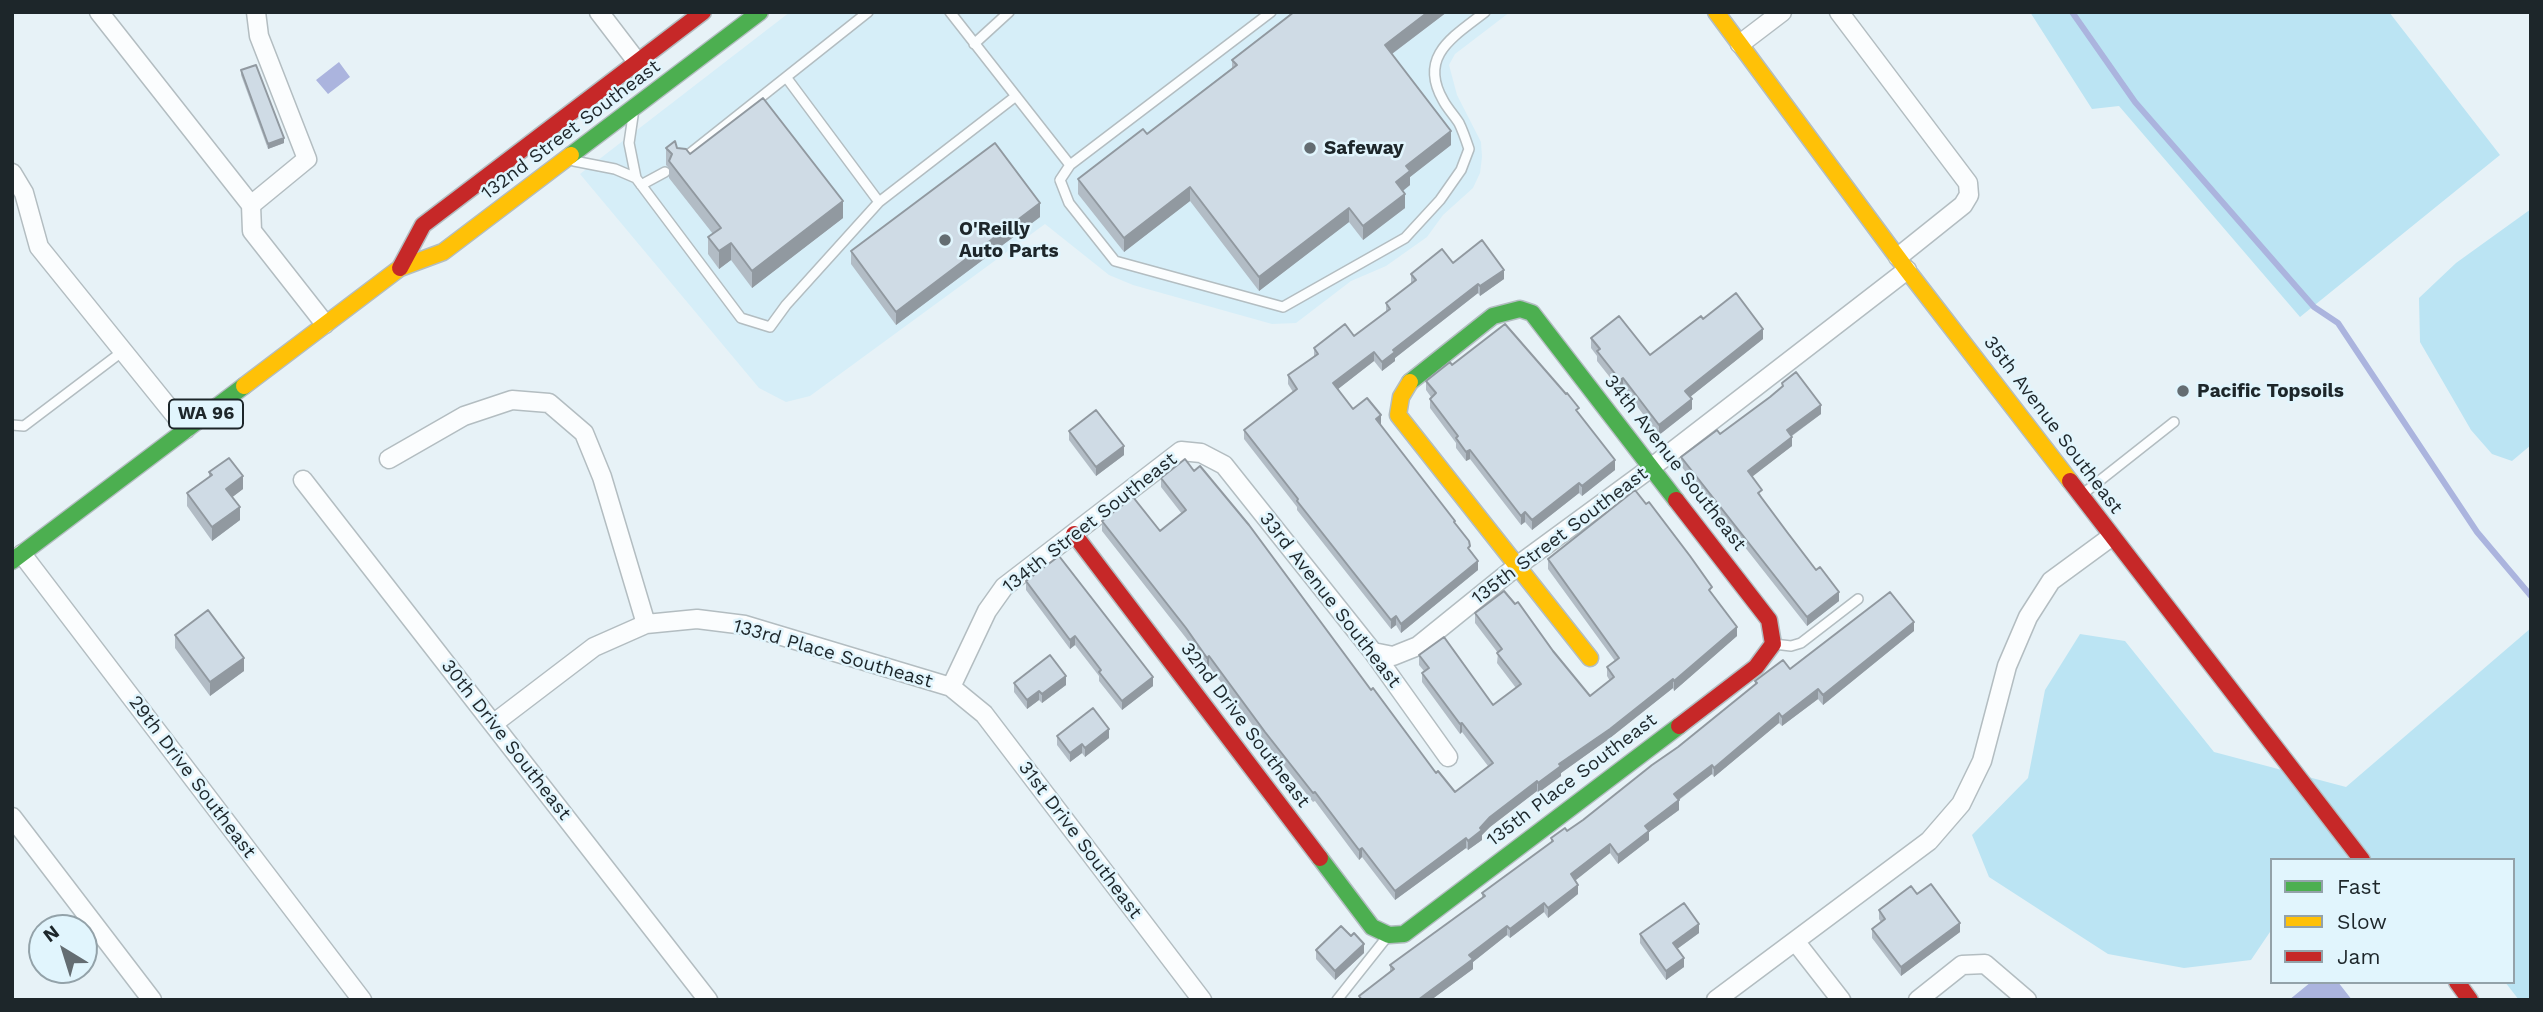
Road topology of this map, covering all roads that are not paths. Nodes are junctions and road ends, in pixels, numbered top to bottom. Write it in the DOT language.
graph roads {
  1 [pos="99,12"];
  2 [pos="256,12"];
  3 [pos="599,12"];
  4 [pos="704,12"];
  5 [pos="868,12"];
  6 [pos="950,12"];
  7 [pos="1009,12"];
  8 [pos="1271,12"];
  9 [pos="1485,12"];
  10 [pos="1716,12"];
  11 [pos="1782,12"];
  12 [pos="1839,12"];
  13 [pos="754,14"];
  14 [pos="974,44"];
  15 [pos="1740,44"];
  16 [pos="638,63"];
  17 [pos="786,77"];
  18 [pos="624,93"];
  19 [pos="1016,96"];
  20 [pos="608,106"];
  21 [pos="634,108"];
  22 [pos="682,160"];
  23 [pos="563,162"];
  24 [pos="1070,165"];
  25 [pos="12,173"];
  26 [pos="665,173"];
  27 [pos="639,181"];
  28 [pos="517,197"];
  29 [pos="879,202"];
  30 [pos="251,205"];
  31 [pos="1903,263"];
  32 [pos="400,268"];
  33 [pos="325,324"];
  34 [pos="123,351"];
  35 [pos="2174,422"];
  36 [pos="12,425"];
  37 [pos="187,429"];
  38 [pos="1202,453"];
  39 [pos="389,459"];
  40 [pos="1652,467"];
  41 [pos="303,480"];
  42 [pos="2080,496"];
  43 [pos="1074,534"];
  44 [pos="2111,537"];
  45 [pos="17,557"];
  46 [pos="1517,566"];
  47 [pos="1858,599"];
  48 [pos="646,624"];
  49 [pos="1773,644"];
  50 [pos="1373,652"];
  51 [pos="1590,658"];
  52 [pos="951,687"];
  53 [pos="493,724"];
  54 [pos="1448,757"];
  55 [pos="12,817"];
  56 [pos="2360,858"];
  57 [pos="1388,935"];
  58 [pos="1795,940"];
  59 [pos="2458,984"];
  60 [pos="152,1000"];
  61 [pos="362,1000"];
  62 [pos="708,1000"];
  63 [pos="1202,1000"];
  64 [pos="1338,1000"];
  65 [pos="1716,1000"];
  66 [pos="1840,1000"];
  67 [pos="1918,1000"];
  68 [pos="2027,1000"];
  69 [pos="2470,1000"];
  1 -- 30 [label="street"];
  2 -- 30 [label="street"];
  3 -- 16 [label="street"];
  4 -- 16 [label="street, 132nd Street Southeast / WA 96"];
  5 -- 17 [label="lane"];
  6 -- 14 [label="lane"];
  7 -- 14 [label="lane"];
  8 -- 24 [label="lane"];
  9 -- 24 [label="lane"];
  10 -- 15 [label="street, 35th Avenue Southeast"];
  11 -- 15 [label="street"];
  12 -- 31 [label="street, 135th Street Southeast"];
  13 -- 21 [label="street, 132nd Street Southeast / WA 96"];
  14 -- 19 [label="lane"];
  15 -- 31 [label="street, 35th Avenue Southeast"];
  16 -- 18 [label="street"];
  16 -- 32 [label="street, 132nd Street Southeast / WA 96"];
  17 -- 22 [label="lane"];
  17 -- 29 [label="lane"];
  19 -- 24 [label="lane"];
  19 -- 29 [label="lane"];
  20 -- 28 [label="street"];
  21 -- 23 [label="street, 132nd Street Southeast / WA 96"];
  21 -- 27 [label="lane"];
  23 -- 27 [label="lane"];
  23 -- 28 [label="street, 132nd Street Southeast / WA 96"];
  25 -- 34 [label="street"];
  26 -- 27 [label="lane"];
  27 -- 29 [label="lane"];
  28 -- 32 [label="street, 132nd Street Southeast / WA 96"];
  30 -- 33 [label="street"];
  31 -- 40 [label="street, 135th Street Southeast"];
  31 -- 42 [label="street, 35th Avenue Southeast"];
  32 -- 33 [label="street, 132nd Street Southeast / WA 96"];
  33 -- 37 [label="street, 132nd Street Southeast / WA 96"];
  34 -- 36 [label="lane"];
  34 -- 37 [label="street"];
  35 -- 42 [label="lane"];
  37 -- 45 [label="street, 132nd Street Southeast / WA 96"];
  38 -- 43 [label="street, 134th Street Southeast"];
  38 -- 50 [label="street, 33rd Avenue Southeast"];
  39 -- 48 [label="street"];
  40 -- 46 [label="street, 135th Street Southeast"];
  40 -- 46 [label="street, 34th Avenue Southeast"];
  40 -- 49 [label="street, 34th Avenue Southeast"];
  41 -- 53 [label="street, 30th Drive Southeast"];
  42 -- 44 [label="street, 35th Avenue Southeast"];
  43 -- 52 [label="street, 134th Street Southeast"];
  43 -- 57 [label="street, 32nd Drive Southeast"];
  44 -- 56 [label="street, 35th Avenue Southeast"];
  44 -- 58 [label="street"];
  45 -- 61 [label="street, 29th Drive Southeast"];
  46 -- 50 [label="street, 135th Street Southeast"];
  46 -- 51 [label="street"];
  47 -- 49 [label="lane"];
  48 -- 52 [label="street, 133rd Place Southeast"];
  48 -- 53 [label="street, 133rd Place Southeast"];
  49 -- 57 [label="street, 135th Place Southeast"];
  50 -- 54 [label="street, 33rd Avenue Southeast"];
  52 -- 63 [label="street, 31st Drive Southeast"];
  53 -- 62 [label="street, 30th Drive Southeast"];
  55 -- 60 [label="street"];
  57 -- 64 [label="lane"];
  58 -- 65 [label="street"];
  58 -- 66 [label="street"];
  59 -- 69 [label="street"];
  67 -- 68 [label="street"];
}
